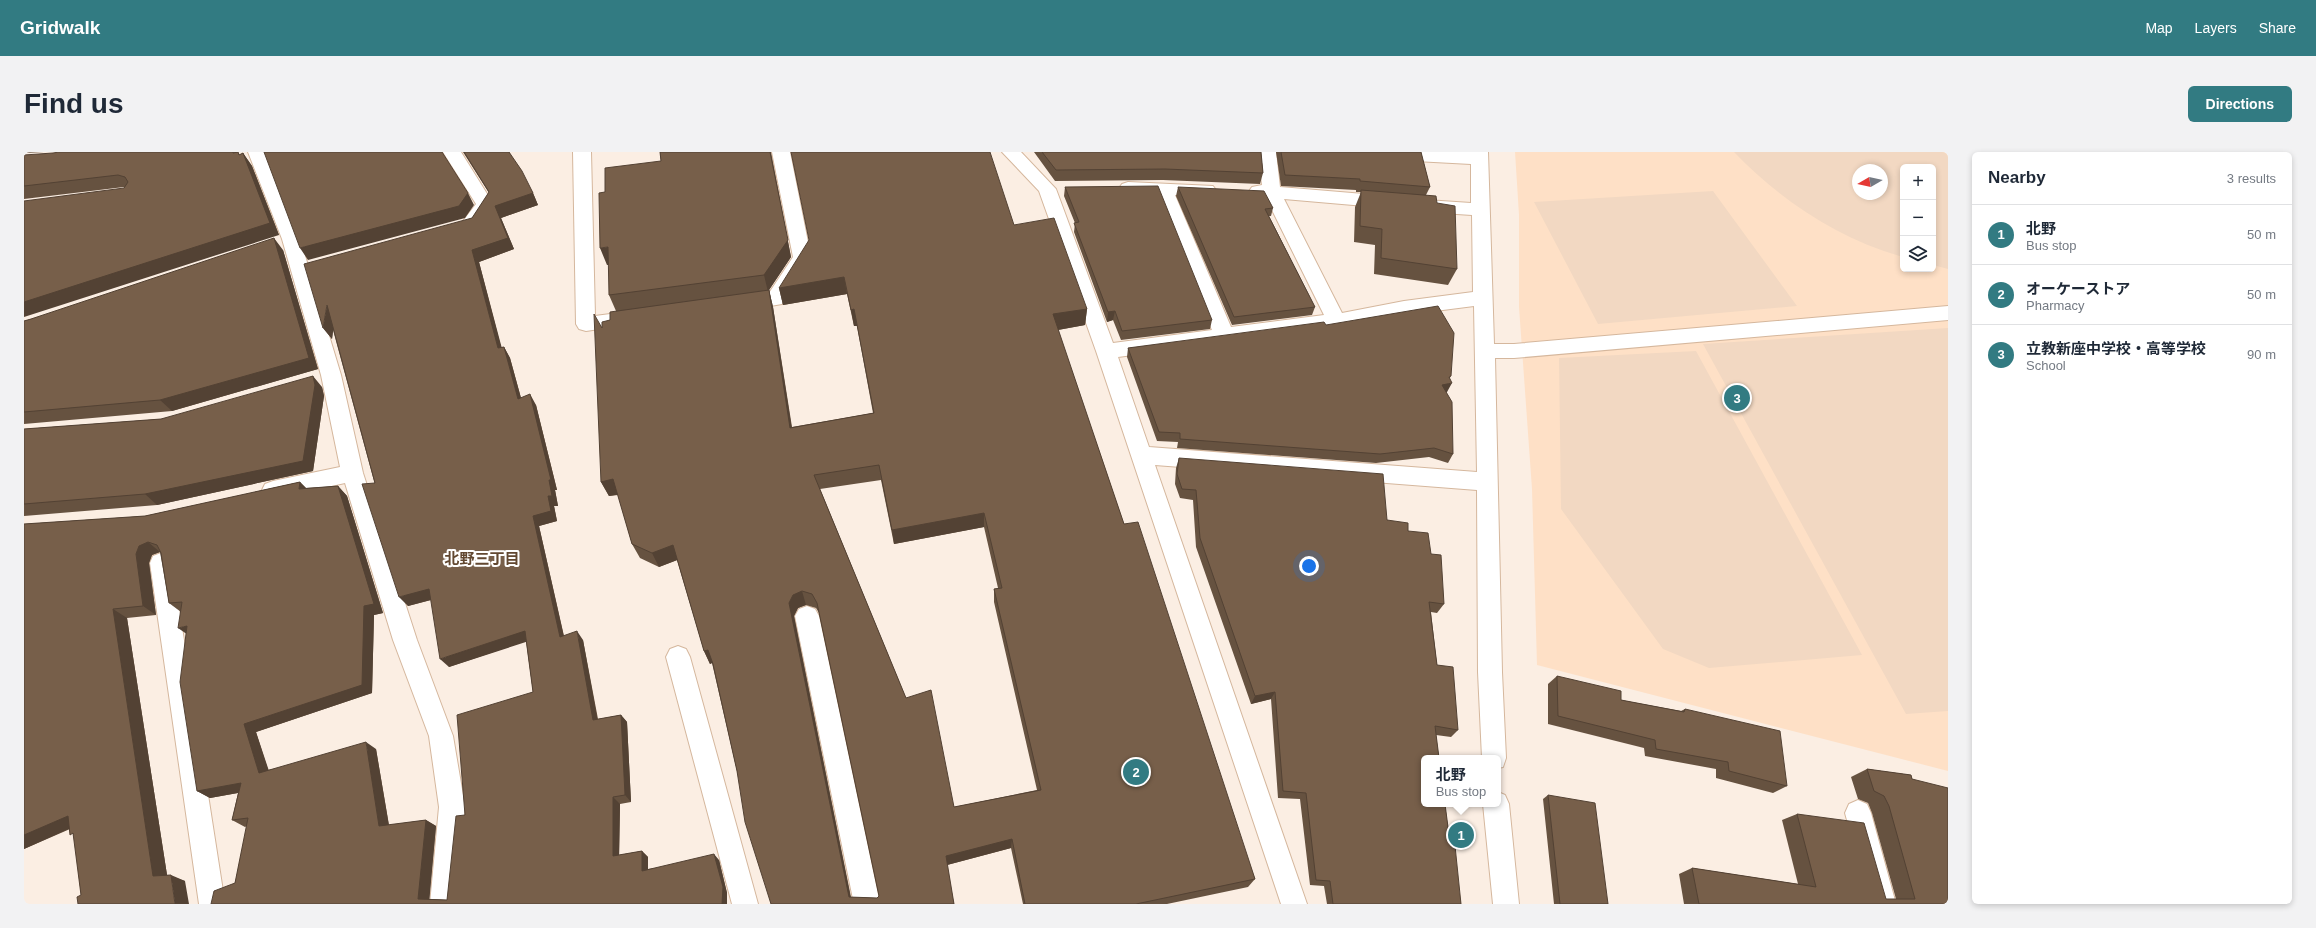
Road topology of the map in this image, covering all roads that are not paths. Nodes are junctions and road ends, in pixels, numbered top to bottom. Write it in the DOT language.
graph roads {
  1 [pos="257,152"];
  2 [pos="452,152"];
  3 [pos="582,152"];
  4 [pos="781,152"];
  5 [pos="1011,152"];
  6 [pos="1267,152"];
  7 [pos="1360,152"];
  8 [pos="1479,155"];
  9 [pos="1109,188"];
  10 [pos="1163,188"];
  11 [pos="1272,192"];
  12 [pos="1481,210"];
  13 [pos="449,230"];
  14 [pos="1483,298"];
  15 [pos="728,306"];
  16 [pos="1948,313"];
  17 [pos="649,316"];
  18 [pos="1336,321"];
  19 [pos="1224,335"];
  20 [pos="1106,351"];
  21 [pos="1485,351"];
  22 [pos="331,375"];
  23 [pos="309,381"];
  24 [pos="1142,455"];
  25 [pos="352,474"];
  26 [pos="1488,482"];
  27 [pos="250,495"];
  28 [pos="161,563"];
  29 [pos="807,616"];
  30 [pos="678,657"];
  31 [pos="1494,755"];
  32 [pos="1496,807"];
  33 [pos="1858,813"];
  34 [pos="212,904"];
  35 [pos="443,904"];
  36 [pos="745,904"];
  37 [pos="867,904"];
  38 [pos="1294,904"];
  39 [pos="1506,904"];
  40 [pos="1883,904"];
  1 -- 22 [label="street"];
  2 -- 13 [label="street"];
  3 -- 17 [label="street"];
  4 -- 15 [label="street"];
  5 -- 20 [label="street"];
  6 -- 11 [label="street"];
  7 -- 8 [label="street"];
  8 -- 12 [label="street"];
  9 -- 10 [label="street"];
  10 -- 11 [label="street"];
  10 -- 19 [label="street"];
  11 -- 12 [label="street"];
  11 -- 18 [label="street"];
  12 -- 14 [label="street"];
  14 -- 18 [label="street"];
  14 -- 21 [label="street"];
  16 -- 21 [label="street"];
  18 -- 19 [label="street"];
  19 -- 20 [label="street"];
  20 -- 24 [label="street"];
  21 -- 26 [label="street"];
  22 -- 23 [label="street"];
  22 -- 25 [label="street"];
  24 -- 26 [label="street"];
  24 -- 38 [label="street"];
  25 -- 27 [label="street"];
  25 -- 35 [label="street"];
  26 -- 31 [label="street"];
  28 -- 34 [label="street"];
  29 -- 37 [label="street"];
  30 -- 36 [label="street"];
  32 -- 39 [label="street"];
  33 -- 40 [label="street"];
}
